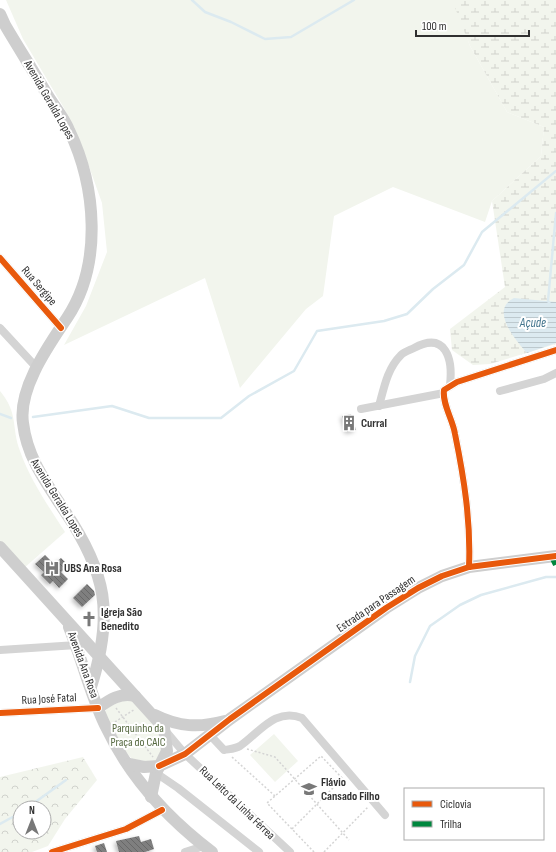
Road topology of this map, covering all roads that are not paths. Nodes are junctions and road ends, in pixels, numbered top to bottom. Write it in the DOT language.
graph roads {
  1 [pos="0,14"];
  2 [pos="0,258"];
  3 [pos="0,328"];
  4 [pos="61,328"];
  5 [pos="556,350"];
  6 [pos="37,368"];
  7 [pos="556,373"];
  8 [pos="450,385"];
  9 [pos="500,391"];
  10 [pos="444,393"];
  11 [pos="379,406"];
  12 [pos="361,409"];
  13 [pos="0,547"];
  14 [pos="5,556"];
  15 [pos="556,556"];
  16 [pos="469,567"];
  17 [pos="62,614"];
  18 [pos="77,645"];
  19 [pos="0,650"];
  20 [pos="100,657"];
  21 [pos="91,687"];
  22 [pos="136,701"];
  23 [pos="0,713"];
  24 [pos="151,713"];
  25 [pos="102,717"];
  26 [pos="230,719"];
  27 [pos="164,728"];
  28 [pos="210,735"];
  29 [pos="186,754"];
  30 [pos="129,764"];
  31 [pos="157,770"];
  32 [pos="151,797"];
  33 [pos="162,810"];
  34 [pos="385,815"];
  35 [pos="208,849"];
  36 [pos="52,852"];
  37 [pos="185,852"];
  38 [pos="258,852"];
  39 [pos="290,852"];
  1 -- 4 [label="main road, Avenida Geralda Lopes"];
  2 -- 4 [label="street, Rua Sergipe"];
  3 -- 6 [label="street"];
  4 -- 6 [label="main road, Avenida Geralda Lopes"];
  5 -- 8 [label="street"];
  6 -- 20 [label="main road, Avenida Geralda Lopes"];
  7 -- 9 [label="street"];
  8 -- 10 [label="street"];
  8 -- 11 [label="street"];
  10 -- 11 [label="street"];
  10 -- 16 [label="street"];
  11 -- 12 [label="street"];
  13 -- 14 [label="main road, Avenida Ana Rosa"];
  14 -- 17 [label="main road, Avenida Ana Rosa"];
  15 -- 16 [label="main road, Estrada para Passagem"];
  16 -- 26 [label="main road, Estrada para Passagem"];
  17 -- 18 [label="main road, Avenida Ana Rosa"];
  17 -- 20 [label="main road, Avenida Ana Rosa"];
  18 -- 19 [label="street"];
  18 -- 21 [label="main road, Avenida Ana Rosa"];
  20 -- 21 [label="main road, Avenida Geralda Lopes"];
  20 -- 22 [label="main road, Avenida Ana Rosa"];
  21 -- 25 [label="main road, Avenida Ana Rosa"];
  22 -- 24 [label="main road, Avenida Ana Rosa"];
  22 -- 25 [label="main road"];
  23 -- 25 [label="street, Rua José Fatal"];
  24 -- 26 [label="main road"];
  24 -- 27 [label="main road, Avenida Ana Rosa"];
  25 -- 30 [label="main road, Avenida Ana Rosa"];
  26 -- 28 [label="main road"];
  27 -- 29 [label="street, Rua Leito da Linha Férrea"];
  27 -- 31 [label="main road"];
  28 -- 29 [label="main road"];
  28 -- 34 [label="street"];
  29 -- 31 [label="main road"];
  29 -- 39 [label="street, Rua Leito da Linha Férrea"];
  30 -- 31 [label="main road"];
  30 -- 32 [label="main road, Avenida Ana Rosa"];
  31 -- 32 [label="main road"];
  31 -- 38 [label="street"];
  32 -- 33 [label="main road"];
  33 -- 35 [label="main road"];
  33 -- 36 [label="street"];
  35 -- 37 [label="street"];
}
